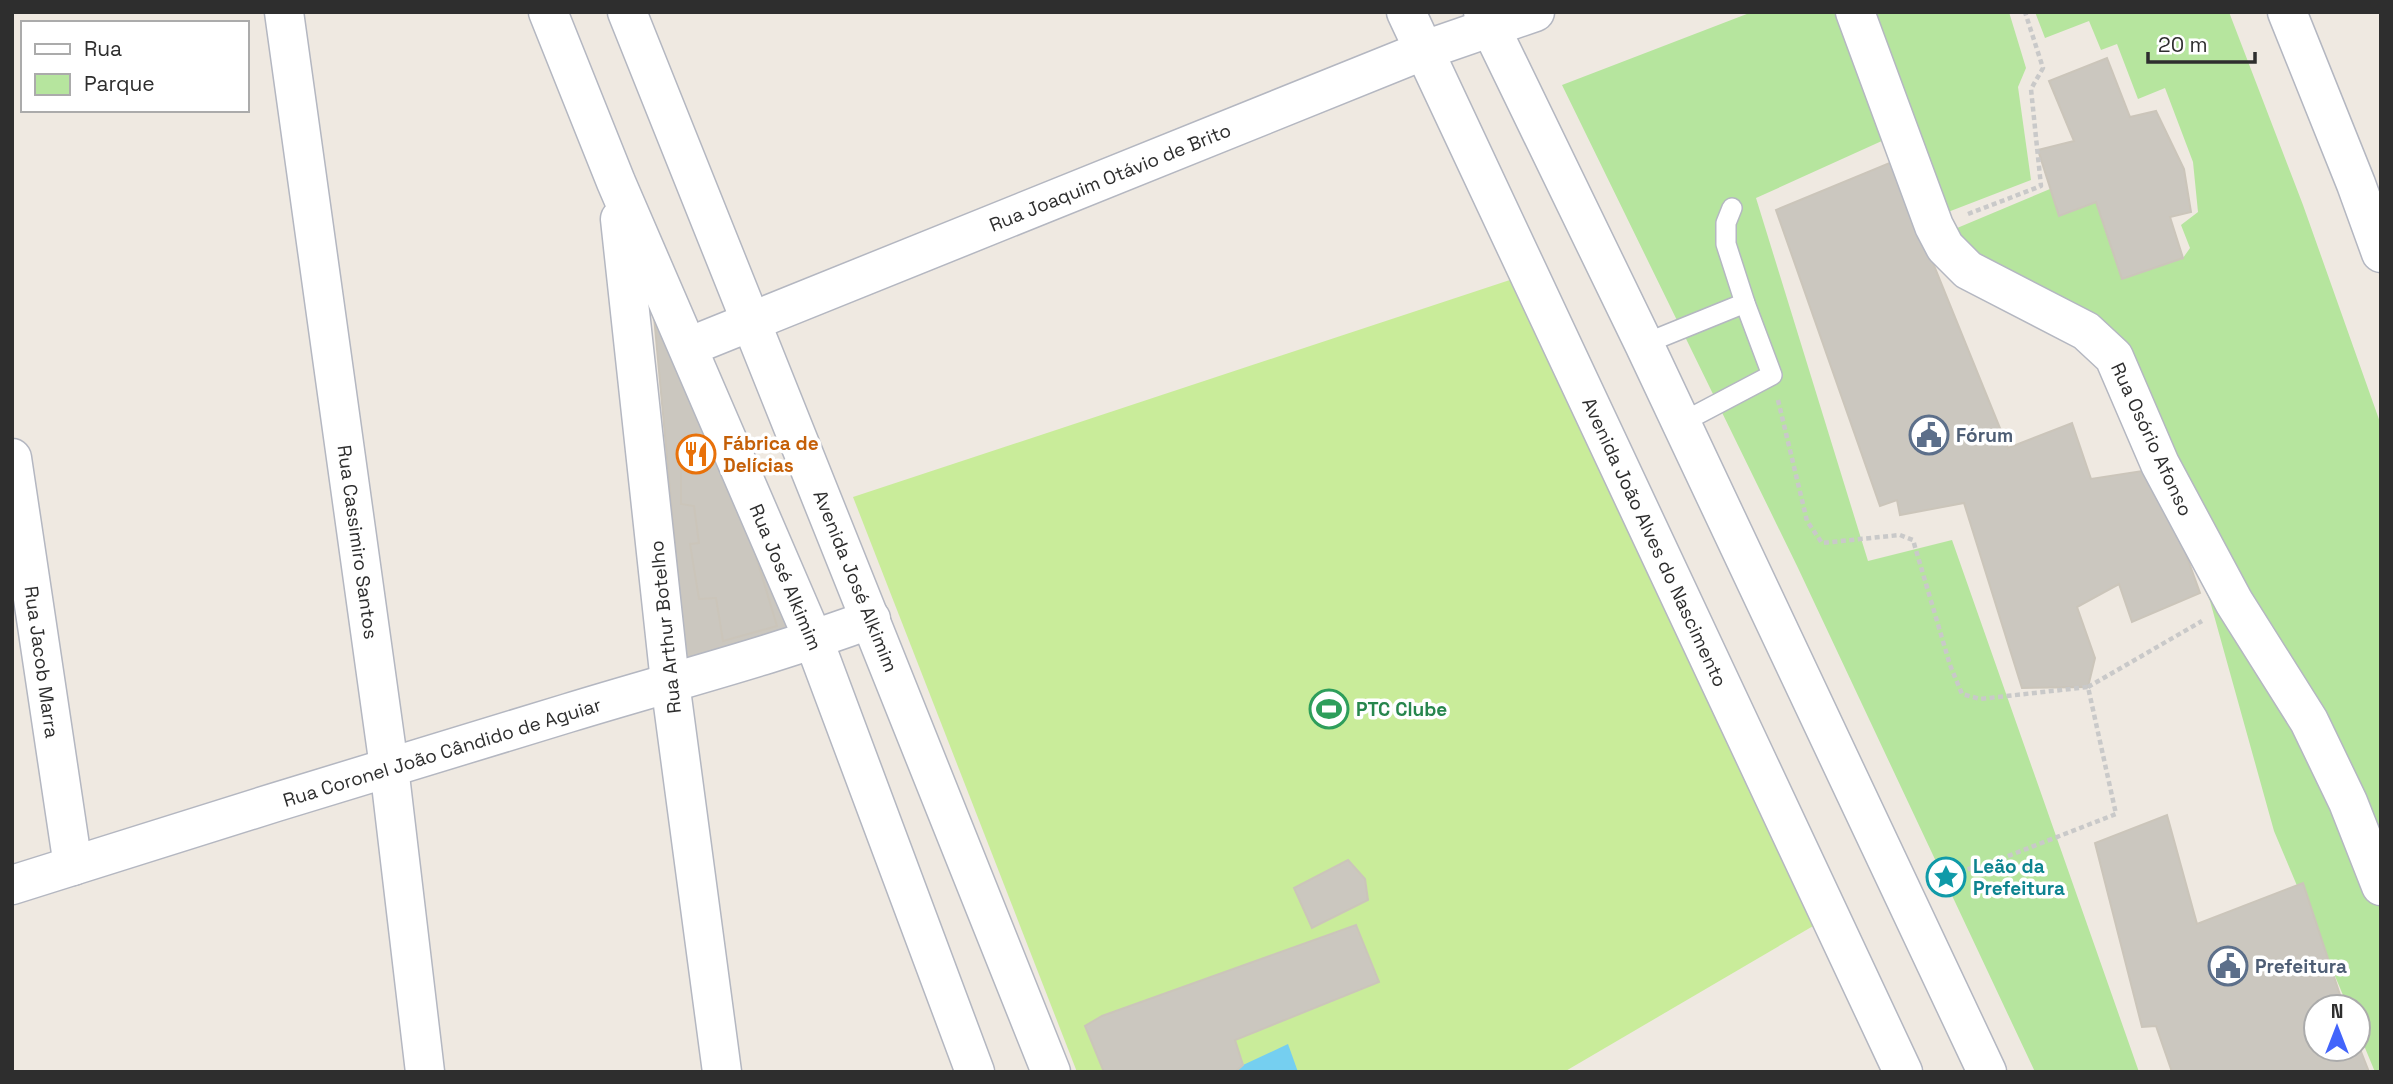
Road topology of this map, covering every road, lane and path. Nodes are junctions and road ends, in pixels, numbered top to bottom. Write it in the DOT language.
graph roads {
  1 [pos="284,12"];
  2 [pos="548,12"];
  3 [pos="627,12"];
  4 [pos="1406,12"];
  5 [pos="1535,12"];
  6 [pos="1855,12"];
  7 [pos="2025,12"];
  8 [pos="2287,12"];
  9 [pos="1487,20"];
  10 [pos="1424,50"];
  11 [pos="2369,180"];
  12 [pos="616,182"];
  13 [pos="1732,208"];
  14 [pos="1934,226"];
  15 [pos="2381,253"];
  16 [pos="1745,303"];
  17 [pos="752,322"];
  18 [pos="1644,344"];
  19 [pos="688,347"];
  20 [pos="1772,375"];
  21 [pos="1681,423"];
  22 [pos="12,458"];
  23 [pos="2234,602"];
  24 [pos="871,619"];
  25 [pos="814,640"];
  26 [pos="670,681"];
  27 [pos="2088,687"];
  28 [pos="389,767"];
  29 [pos="73,866"];
  30 [pos="12,886"];
  31 [pos="2381,886"];
  32 [pos="1903,890"];
  33 [pos="425,1072"];
  34 [pos="722,1072"];
  35 [pos="975,1072"];
  36 [pos="1051,1072"];
  37 [pos="1903,1072"];
  38 [pos="1987,1072"];
  1 -- 28 [label="street, Rua Cassimiro Santos"];
  2 -- 12 [label="street, Rua José Alkimim"];
  3 -- 17 [label="street, Avenida José Alkimim"];
  4 -- 10 [label="street, Avenida João Alves do Nascimento"];
  5 -- 9 [label="street, Rua Joaquim Otávio de Brito"];
  6 -- 14 [label="street, Rua Osório Afonso"];
  7 -- 14 [label="path"];
  8 -- 11 [label="street"];
  9 -- 10 [label="street, Rua Joaquim Otávio de Brito"];
  9 -- 18 [label="street"];
  10 -- 17 [label="street, Rua Joaquim Otávio de Brito"];
  10 -- 37 [label="street, Avenida João Alves do Nascimento"];
  11 -- 15 [label="street"];
  12 -- 19 [label="street, Rua José Alkimim"];
  12 -- 26 [label="street, Rua Arthur Botelho"];
  13 -- 16 [label="lane"];
  14 -- 23 [label="street, Rua Osório Afonso"];
  16 -- 18 [label="lane"];
  16 -- 20 [label="lane"];
  17 -- 19 [label="street, Rua Joaquim Otávio de Brito"];
  17 -- 24 [label="street, Avenida José Alkimim"];
  18 -- 21 [label="street"];
  19 -- 25 [label="street, Rua José Alkimim"];
  20 -- 21 [label="lane"];
  20 -- 27 [label="path"];
  21 -- 32 [label="street"];
  22 -- 29 [label="street, Rua Jacob Marra"];
  23 -- 27 [label="path"];
  23 -- 31 [label="street, Rua Osório Afonso"];
  24 -- 25 [label="street, Rua Coronel João Cândido de Aguiar"];
  24 -- 36 [label="street, Avenida José Alkimim"];
  25 -- 26 [label="street, Rua Coronel João Cândido de Aguiar"];
  25 -- 35 [label="street, Rua José Alkimim"];
  26 -- 28 [label="street, Rua Coronel João Cândido de Aguiar"];
  26 -- 34 [label="street, Rua Arthur Botelho"];
  27 -- 32 [label="path"];
  28 -- 29 [label="street, Rua Coronel João Cândido de Aguiar"];
  28 -- 33 [label="street, Rua Cassimiro Santos"];
  29 -- 30 [label="street, Rua Coronel João Cândido de Aguiar"];
  32 -- 38 [label="street"];
}
